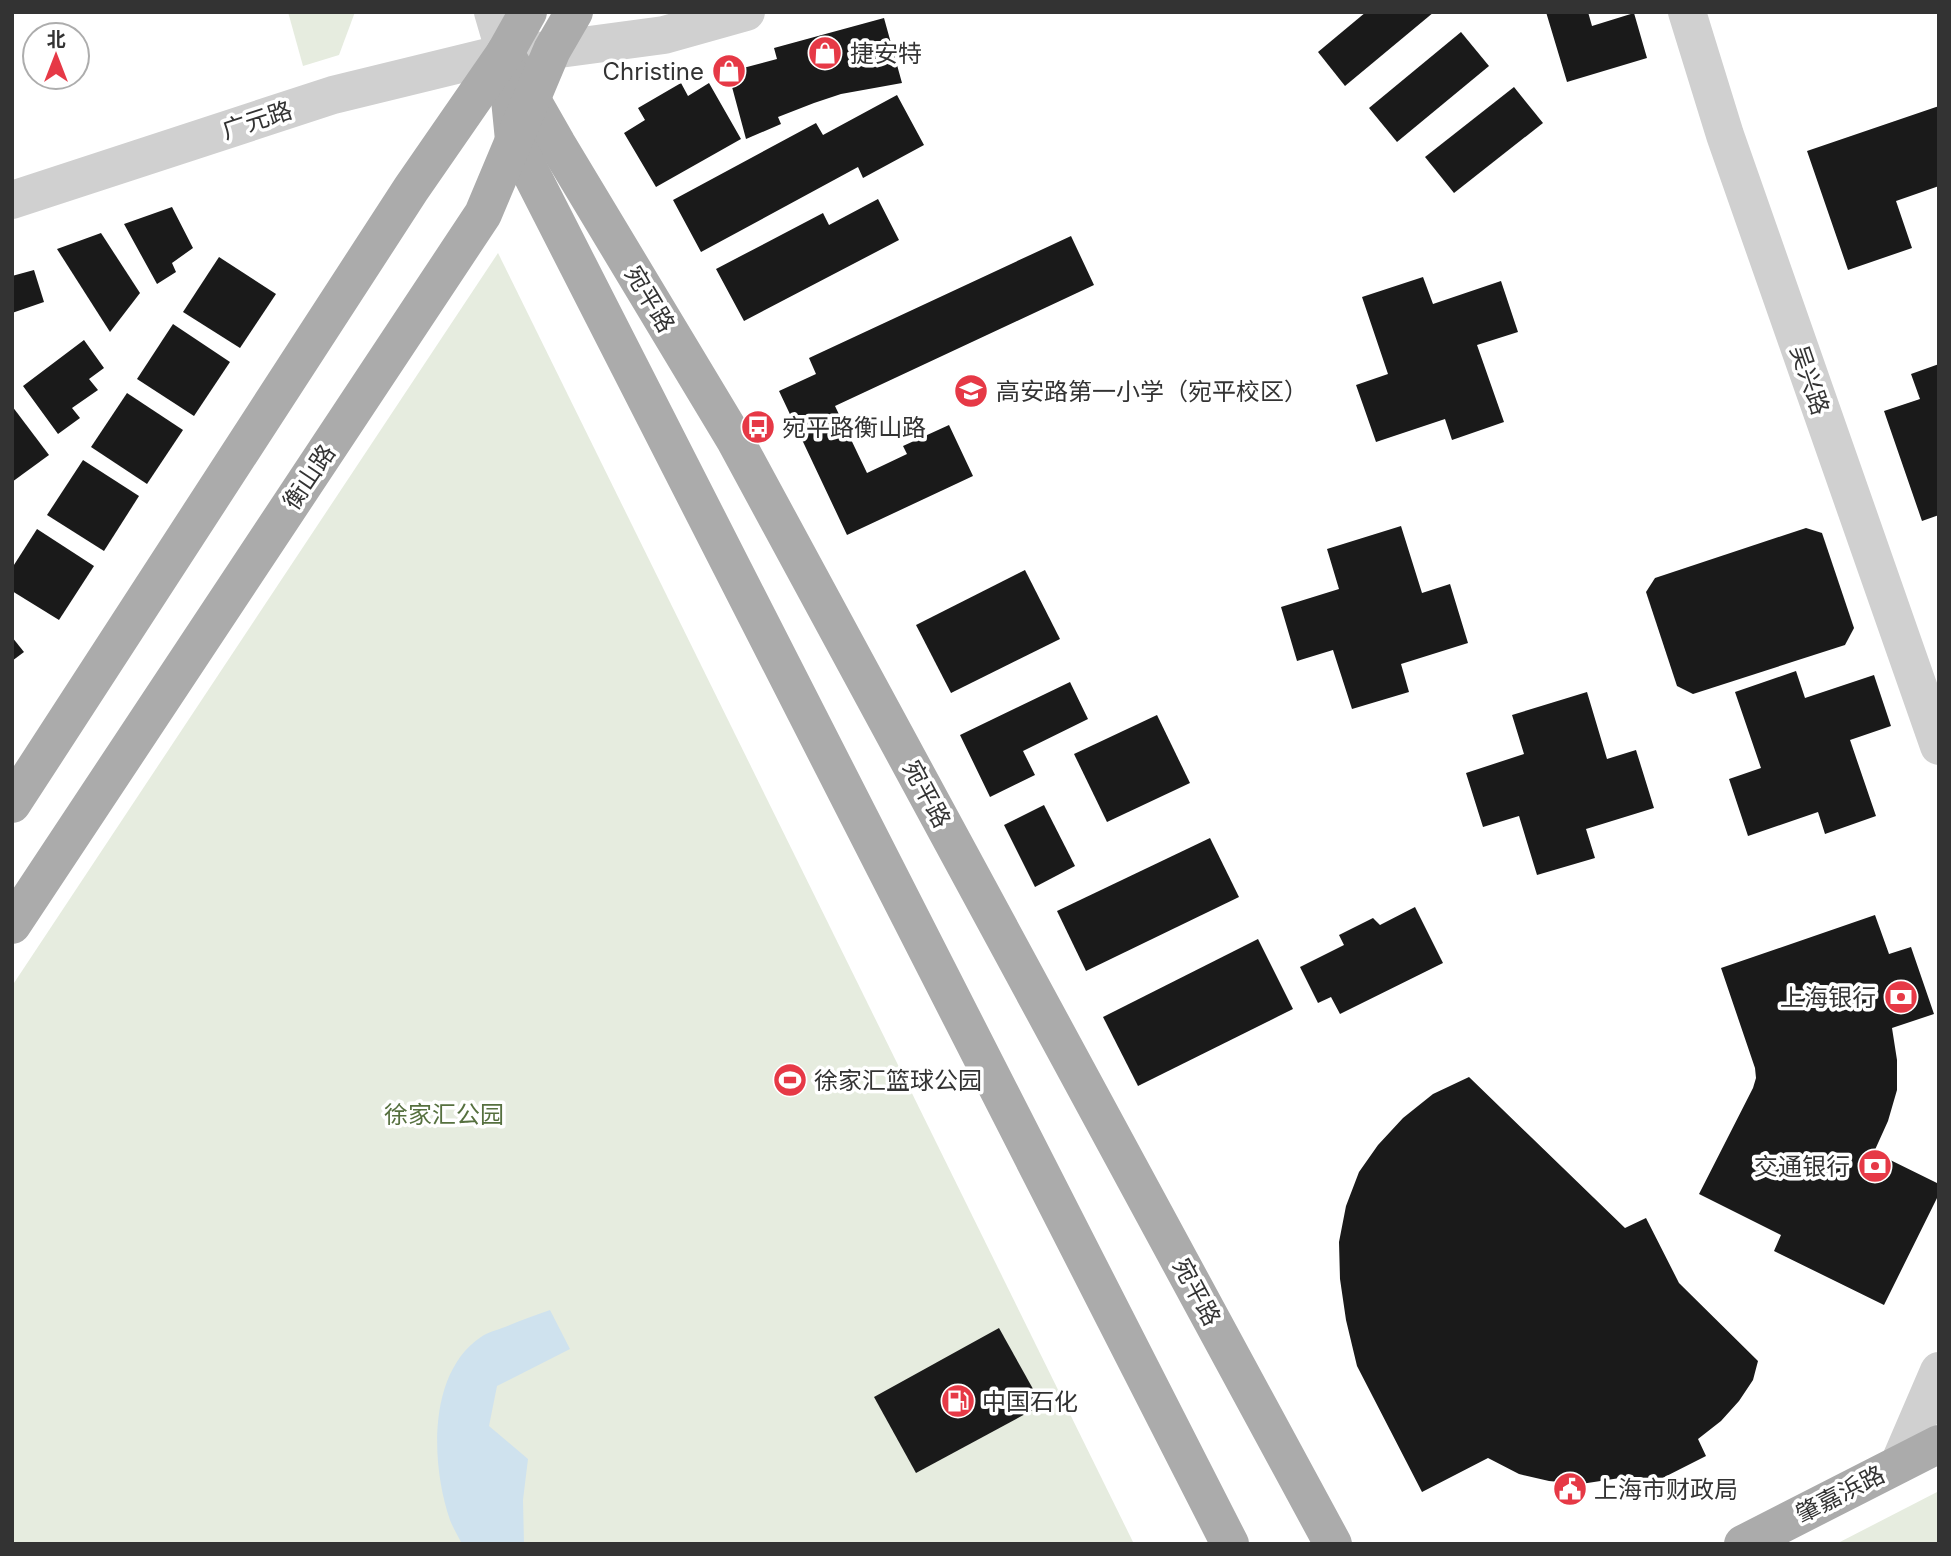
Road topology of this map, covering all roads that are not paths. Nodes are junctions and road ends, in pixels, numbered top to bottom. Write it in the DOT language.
graph roads {
  1 [pos="493,12"];
  2 [pos="528,12"];
  3 [pos="574,12"];
  4 [pos="746,12"];
  5 [pos="1687,12"];
  6 [pos="552,50"];
  7 [pos="505,53"];
  8 [pos="531,100"];
  9 [pos="514,140"];
  10 [pos="12,200"];
  11 [pos="1939,746"];
  12 [pos="12,804"];
  13 [pos="12,925"];
  14 [pos="1939,1371"];
  15 [pos="1939,1444"];
  16 [pos="1899,1464"];
  17 [pos="1230,1544"];
  18 [pos="1333,1544"];
  19 [pos="1743,1544"];
  1 -- 7 [label="street, 宛平路"];
  2 -- 7 [label="main road"];
  3 -- 6 [label="main road, 衡山路"];
  4 -- 6 [label="street, 广元路"];
  5 -- 11 [label="street, 吴兴路"];
  6 -- 7 [label="street, 广元路"];
  6 -- 8 [label="main road, 衡山路"];
  7 -- 8 [label="main road, 宛平路"];
  7 -- 9 [label="main road, 宛平路"];
  7 -- 10 [label="street, 广元路"];
  7 -- 12 [label="main road"];
  8 -- 9 [label="main road, 衡山路"];
  8 -- 18 [label="main road, 宛平路"];
  9 -- 13 [label="main road, 衡山路"];
  9 -- 17 [label="main road, 宛平路"];
  14 -- 16 [label="street, 肇嘉浜路"];
  15 -- 16 [label="main road, 肇嘉浜路"];
  16 -- 19 [label="main road, 肇嘉浜路"];
}
